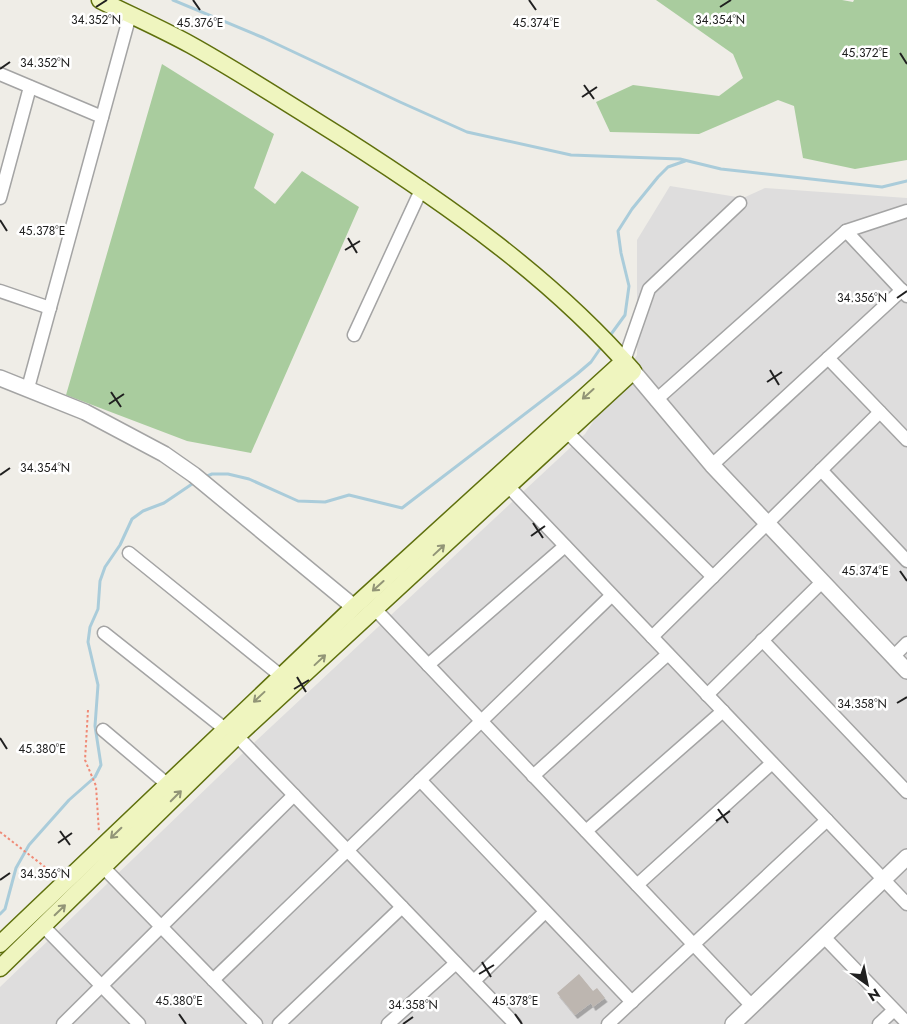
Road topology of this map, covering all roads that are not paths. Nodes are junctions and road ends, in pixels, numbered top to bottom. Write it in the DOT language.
graph roads {
  1 [pos="100,0"];
  2 [pos="130,15"];
  3 [pos="0,74"];
  4 [pos="30,87"];
  5 [pos="102,117"];
  6 [pos="422,188"];
  7 [pos="0,198"];
  8 [pos="740,203"];
  9 [pos="907,211"];
  10 [pos="846,231"];
  11 [pos="0,291"];
  12 [pos="904,293"];
  13 [pos="50,308"];
  14 [pos="354,336"];
  15 [pos="828,358"];
  16 [pos="629,366"];
  17 [pos="0,378"];
  18 [pos="28,388"];
  19 [pos="656,400"];
  20 [pos="880,412"];
  21 [pos="570,423"];
  22 [pos="907,440"];
  23 [pos="712,465"];
  24 [pos="821,470"];
  25 [pos="508,486"];
  26 [pos="767,522"];
  27 [pos="565,546"];
  28 [pos="129,553"];
  29 [pos="907,561"];
  30 [pos="713,577"];
  31 [pos="822,582"];
  32 [pos="611,596"];
  33 [pos="354,607"];
  34 [pos="374,609"];
  35 [pos="104,633"];
  36 [pos="652,637"];
  37 [pos="762,640"];
  38 [pos="907,643"];
  39 [pos="668,654"];
  40 [pos="893,657"];
  41 [pos="428,666"];
  42 [pos="907,671"];
  43 [pos="281,676"];
  44 [pos="707,694"];
  45 [pos="723,711"];
  46 [pos="481,721"];
  47 [pos="103,730"];
  48 [pos="231,733"];
  49 [pos="772,763"];
  50 [pos="190,772"];
  51 [pos="533,776"];
  52 [pos="420,780"];
  53 [pos="167,784"];
  54 [pos="907,792"];
  55 [pos="294,795"];
  56 [pos="827,820"];
  57 [pos="586,831"];
  58 [pos="347,850"];
  59 [pos="907,857"];
  60 [pos="104,868"];
  61 [pos="884,880"];
  62 [pos="638,885"];
  63 [pos="907,904"];
  64 [pos="402,907"];
  65 [pos="546,912"];
  66 [pos="43,926"];
  67 [pos="162,927"];
  68 [pos="824,937"];
  69 [pos="0,944"];
  70 [pos="694,945"];
  71 [pos="456,963"];
  72 [pos="0,968"];
  73 [pos="213,980"];
  74 [pos="474,981"];
  75 [pos="102,986"];
  76 [pos="632,1002"];
  77 [pos="752,1006"];
  78 [pos="894,1010"];
  79 [pos="395,1022"];
  80 [pos="734,1023"];
  81 [pos="907,1023"];
  82 [pos="63,1024"];
  83 [pos="139,1024"];
  84 [pos="256,1024"];
  85 [pos="279,1024"];
  86 [pos="515,1024"];
  87 [pos="608,1024"];
  88 [pos="879,1024"];
  1 -- 2 [label="main road"];
  2 -- 5 [label="street"];
  2 -- 6 [label="main road"];
  3 -- 4 [label="street"];
  4 -- 5 [label="street"];
  4 -- 7 [label="street"];
  5 -- 13 [label="street"];
  6 -- 14 [label="street"];
  6 -- 16 [label="main road"];
  8 -- 16 [label="street"];
  9 -- 10 [label="street"];
  10 -- 12 [label="street"];
  10 -- 19 [label="street"];
  11 -- 13 [label="street"];
  12 -- 15 [label="street"];
  13 -- 18 [label="street"];
  15 -- 20 [label="street"];
  15 -- 23 [label="street"];
  16 -- 19 [label="street"];
  16 -- 21 [label="main road"];
  17 -- 18 [label="street"];
  18 -- 33 [label="street"];
  19 -- 23 [label="street"];
  20 -- 22 [label="street"];
  20 -- 24 [label="street"];
  21 -- 25 [label="main road"];
  21 -- 30 [label="street"];
  21 -- 33 [label="main road, one-way"];
  23 -- 26 [label="street"];
  24 -- 26 [label="street"];
  24 -- 29 [label="street"];
  25 -- 27 [label="street"];
  34 -- 25 [label="main road, one-way"];
  26 -- 30 [label="street"];
  26 -- 31 [label="street"];
  27 -- 32 [label="street"];
  27 -- 41 [label="street"];
  28 -- 43 [label="street"];
  30 -- 36 [label="street"];
  31 -- 37 [label="street"];
  31 -- 40 [label="street"];
  32 -- 36 [label="street"];
  32 -- 46 [label="street"];
  33 -- 43 [label="main road"];
  34 -- 41 [label="street"];
  48 -- 34 [label="main road, one-way"];
  35 -- 48 [label="street"];
  36 -- 39 [label="street"];
  37 -- 44 [label="street"];
  37 -- 54 [label="street"];
  38 -- 40 [label="street"];
  39 -- 44 [label="street"];
  39 -- 51 [label="street"];
  40 -- 42 [label="street"];
  41 -- 46 [label="street"];
  43 -- 48 [label="main road, one-way"];
  44 -- 45 [label="street"];
  45 -- 49 [label="street"];
  45 -- 57 [label="street"];
  46 -- 51 [label="street"];
  46 -- 52 [label="street"];
  47 -- 53 [label="street"];
  48 -- 50 [label="main road"];
  48 -- 55 [label="street"];
  49 -- 56 [label="street"];
  49 -- 62 [label="street"];
  50 -- 53 [label="main road"];
  60 -- 50 [label="main road, one-way"];
  51 -- 57 [label="street"];
  52 -- 58 [label="street"];
  52 -- 65 [label="street"];
  53 -- 69 [label="main road, one-way"];
  55 -- 58 [label="street"];
  55 -- 67 [label="street"];
  56 -- 61 [label="street"];
  56 -- 70 [label="street"];
  57 -- 62 [label="street"];
  58 -- 64 [label="street"];
  58 -- 73 [label="street"];
  59 -- 61 [label="street"];
  66 -- 60 [label="main road, one-way"];
  60 -- 67 [label="street"];
  61 -- 63 [label="street"];
  61 -- 68 [label="street"];
  62 -- 70 [label="street"];
  64 -- 71 [label="street"];
  64 -- 85 [label="street"];
  65 -- 74 [label="street"];
  65 -- 76 [label="street"];
  66 -- 72 [label="main road"];
  66 -- 75 [label="street"];
  67 -- 73 [label="street"];
  67 -- 75 [label="street"];
  68 -- 77 [label="street"];
  68 -- 78 [label="street"];
  70 -- 76 [label="street"];
  70 -- 77 [label="street"];
  71 -- 74 [label="street"];
  71 -- 79 [label="street"];
  73 -- 84 [label="street"];
  74 -- 86 [label="street"];
  75 -- 82 [label="street"];
  75 -- 83 [label="street"];
  76 -- 87 [label="street"];
  77 -- 80 [label="street"];
  78 -- 81 [label="street"];
  78 -- 88 [label="street"];
}
